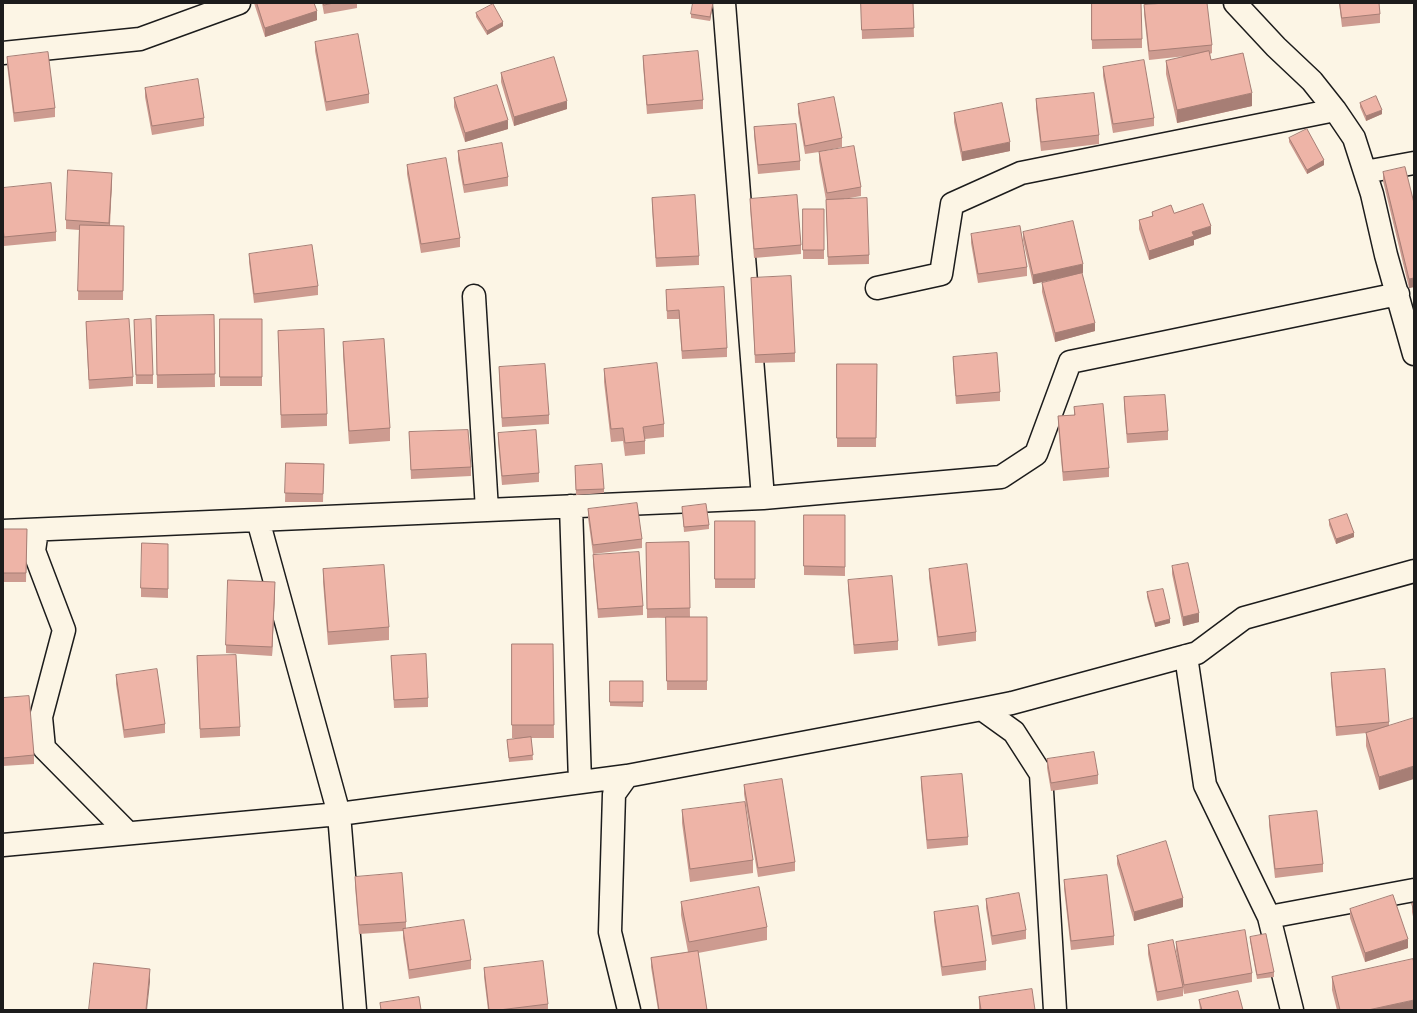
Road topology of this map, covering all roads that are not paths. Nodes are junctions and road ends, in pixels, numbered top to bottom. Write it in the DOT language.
graph roads {
  1 [pos="239,3"];
  2 [pos="724,3"];
  3 [pos="1235,3"];
  4 [pos="3,54"];
  5 [pos="1335,110"];
  6 [pos="1414,163"];
  7 [pos="1365,172"];
  8 [pos="877,288"];
  9 [pos="1398,294"];
  10 [pos="474,296"];
  11 [pos="1414,354"];
  12 [pos="763,498"];
  13 [pos="571,506"];
  14 [pos="487,510"];
  15 [pos="258,520"];
  16 [pos="37,530"];
  17 [pos="3,531"];
  18 [pos="1414,571"];
  19 [pos="1186,656"];
  20 [pos="982,709"];
  21 [pos="627,776"];
  22 [pos="580,782"];
  23 [pos="339,814"];
  24 [pos="128,833"];
  25 [pos="3,845"];
  26 [pos="1414,890"];
  27 [pos="1269,917"];
  28 [pos="355,1010"];
  29 [pos="629,1010"];
  30 [pos="1055,1010"];
  31 [pos="1292,1010"];
  1 -- 4 [label="street"];
  2 -- 12 [label="street"];
  3 -- 5 [label="street"];
  5 -- 7 [label="street"];
  5 -- 8 [label="street"];
  6 -- 7 [label="street"];
  7 -- 9 [label="street"];
  9 -- 11 [label="street"];
  9 -- 12 [label="street"];
  10 -- 14 [label="street"];
  12 -- 13 [label="street"];
  13 -- 14 [label="street"];
  13 -- 22 [label="street"];
  14 -- 15 [label="street"];
  15 -- 16 [label="street"];
  15 -- 23 [label="street"];
  16 -- 17 [label="street"];
  16 -- 24 [label="street"];
  18 -- 19 [label="street"];
  19 -- 20 [label="street"];
  19 -- 27 [label="street"];
  20 -- 21 [label="street"];
  20 -- 30 [label="street"];
  21 -- 22 [label="street"];
  21 -- 29 [label="street"];
  22 -- 23 [label="street"];
  23 -- 24 [label="street"];
  23 -- 28 [label="street"];
  24 -- 25 [label="street"];
  26 -- 27 [label="street"];
  27 -- 31 [label="street"];
}
